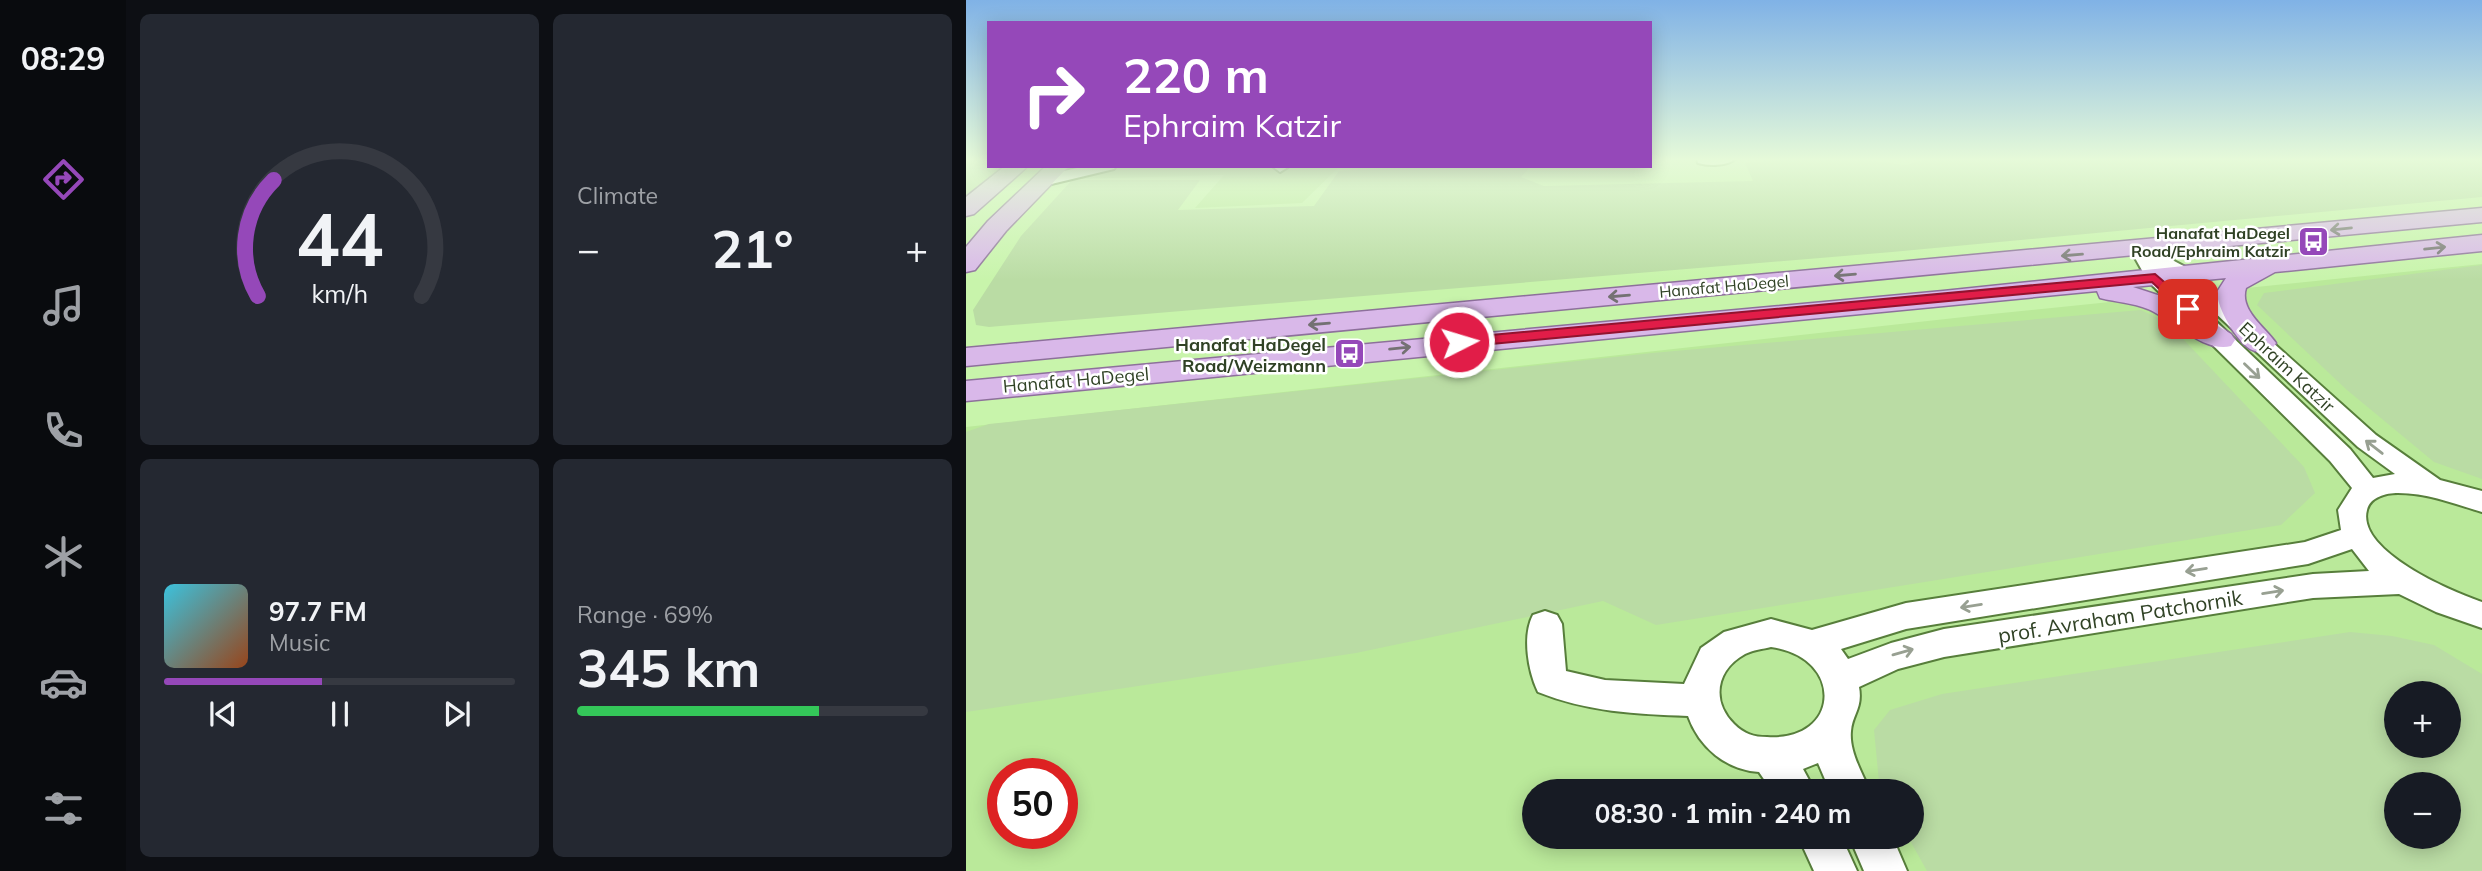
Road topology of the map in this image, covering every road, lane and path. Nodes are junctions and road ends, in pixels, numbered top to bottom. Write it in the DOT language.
graph roads {
  1 [pos="1024,200"];
  2 [pos="2482,215"];
  3 [pos="2482,243"];
  4 [pos="2140,249"];
  5 [pos="966,264"];
  6 [pos="2294,264"];
  7 [pos="2186,275"];
  8 [pos="2155,278"];
  9 [pos="2026,290"];
  10 [pos="2220,340"];
  11 [pos="1107,343"];
  12 [pos="2261,343"];
  13 [pos="966,346"];
  14 [pos="966,357"];
  15 [pos="1111,377"];
  16 [pos="966,391"];
  17 [pos="966,410"];
  18 [pos="2430,486"];
  19 [pos="2368,490"];
  20 [pos="2482,502"];
  21 [pos="2358,535"];
  22 [pos="2406,581"];
  23 [pos="2482,615"];
  24 [pos="1545,624"];
  25 [pos="1811,645"];
  26 [pos="1841,680"];
  27 [pos="1700,701"];
  28 [pos="1832,731"];
  29 [pos="1771,757"];
  30 [pos="1787,779"];
  31 [pos="1844,779"];
  32 [pos="1825,849"];
  33 [pos="1876,849"];
  34 [pos="1836,871"];
  35 [pos="1886,871"];
  1 -- 5 [label="main road"];
  2 -- 4 [label="main road, Hanafat HaDegel, one-way"];
  6 -- 3 [label="main road, Hanafat HaDegel, one-way"];
  4 -- 7 [label="street, Ephraim Katzir"];
  4 -- 8 [label="street, Ephraim Katzir"];
  4 -- 11 [label="main road, Hanafat HaDegel, one-way"];
  6 -- 7 [label="main road, Hanafat HaDegel"];
  6 -- 12 [label="main road"];
  7 -- 8 [label="main road, Hanafat HaDegel"];
  7 -- 12 [label="street, Ephraim Katzir"];
  8 -- 9 [label="main road, Hanafat HaDegel"];
  8 -- 10 [label="street, Ephraim Katzir"];
  9 -- 10 [label="main road"];
  15 -- 9 [label="main road, Hanafat HaDegel, one-way"];
  10 -- 19 [label="street, Ephraim Katzir, one-way"];
  11 -- 13 [label="main road"];
  11 -- 14 [label="main road, Hanafat HaDegel"];
  18 -- 12 [label="street, Ephraim Katzir, one-way"];
  15 -- 16 [label="main road, Hanafat HaDegel"];
  15 -- 17 [label="main road"];
  18 -- 19 [label="street"];
  18 -- 20 [label="street, Ephraim Katzir"];
  19 -- 21 [label="street"];
  21 -- 22 [label="street"];
  21 -- 25 [label="street, prof. Avraham Patchornik, one-way"];
  22 -- 23 [label="street"];
  26 -- 22 [label="street, prof. Avraham Patchornik, one-way"];
  24 -- 27 [label="street"];
  25 -- 26 [label="street"];
  25 -- 27 [label="street"];
  26 -- 28 [label="street"];
  27 -- 29 [label="street"];
  28 -- 29 [label="street"];
  28 -- 31 [label="street"];
  29 -- 30 [label="street"];
  32 -- 34 [label="street"];
  33 -- 35 [label="street"];
}
